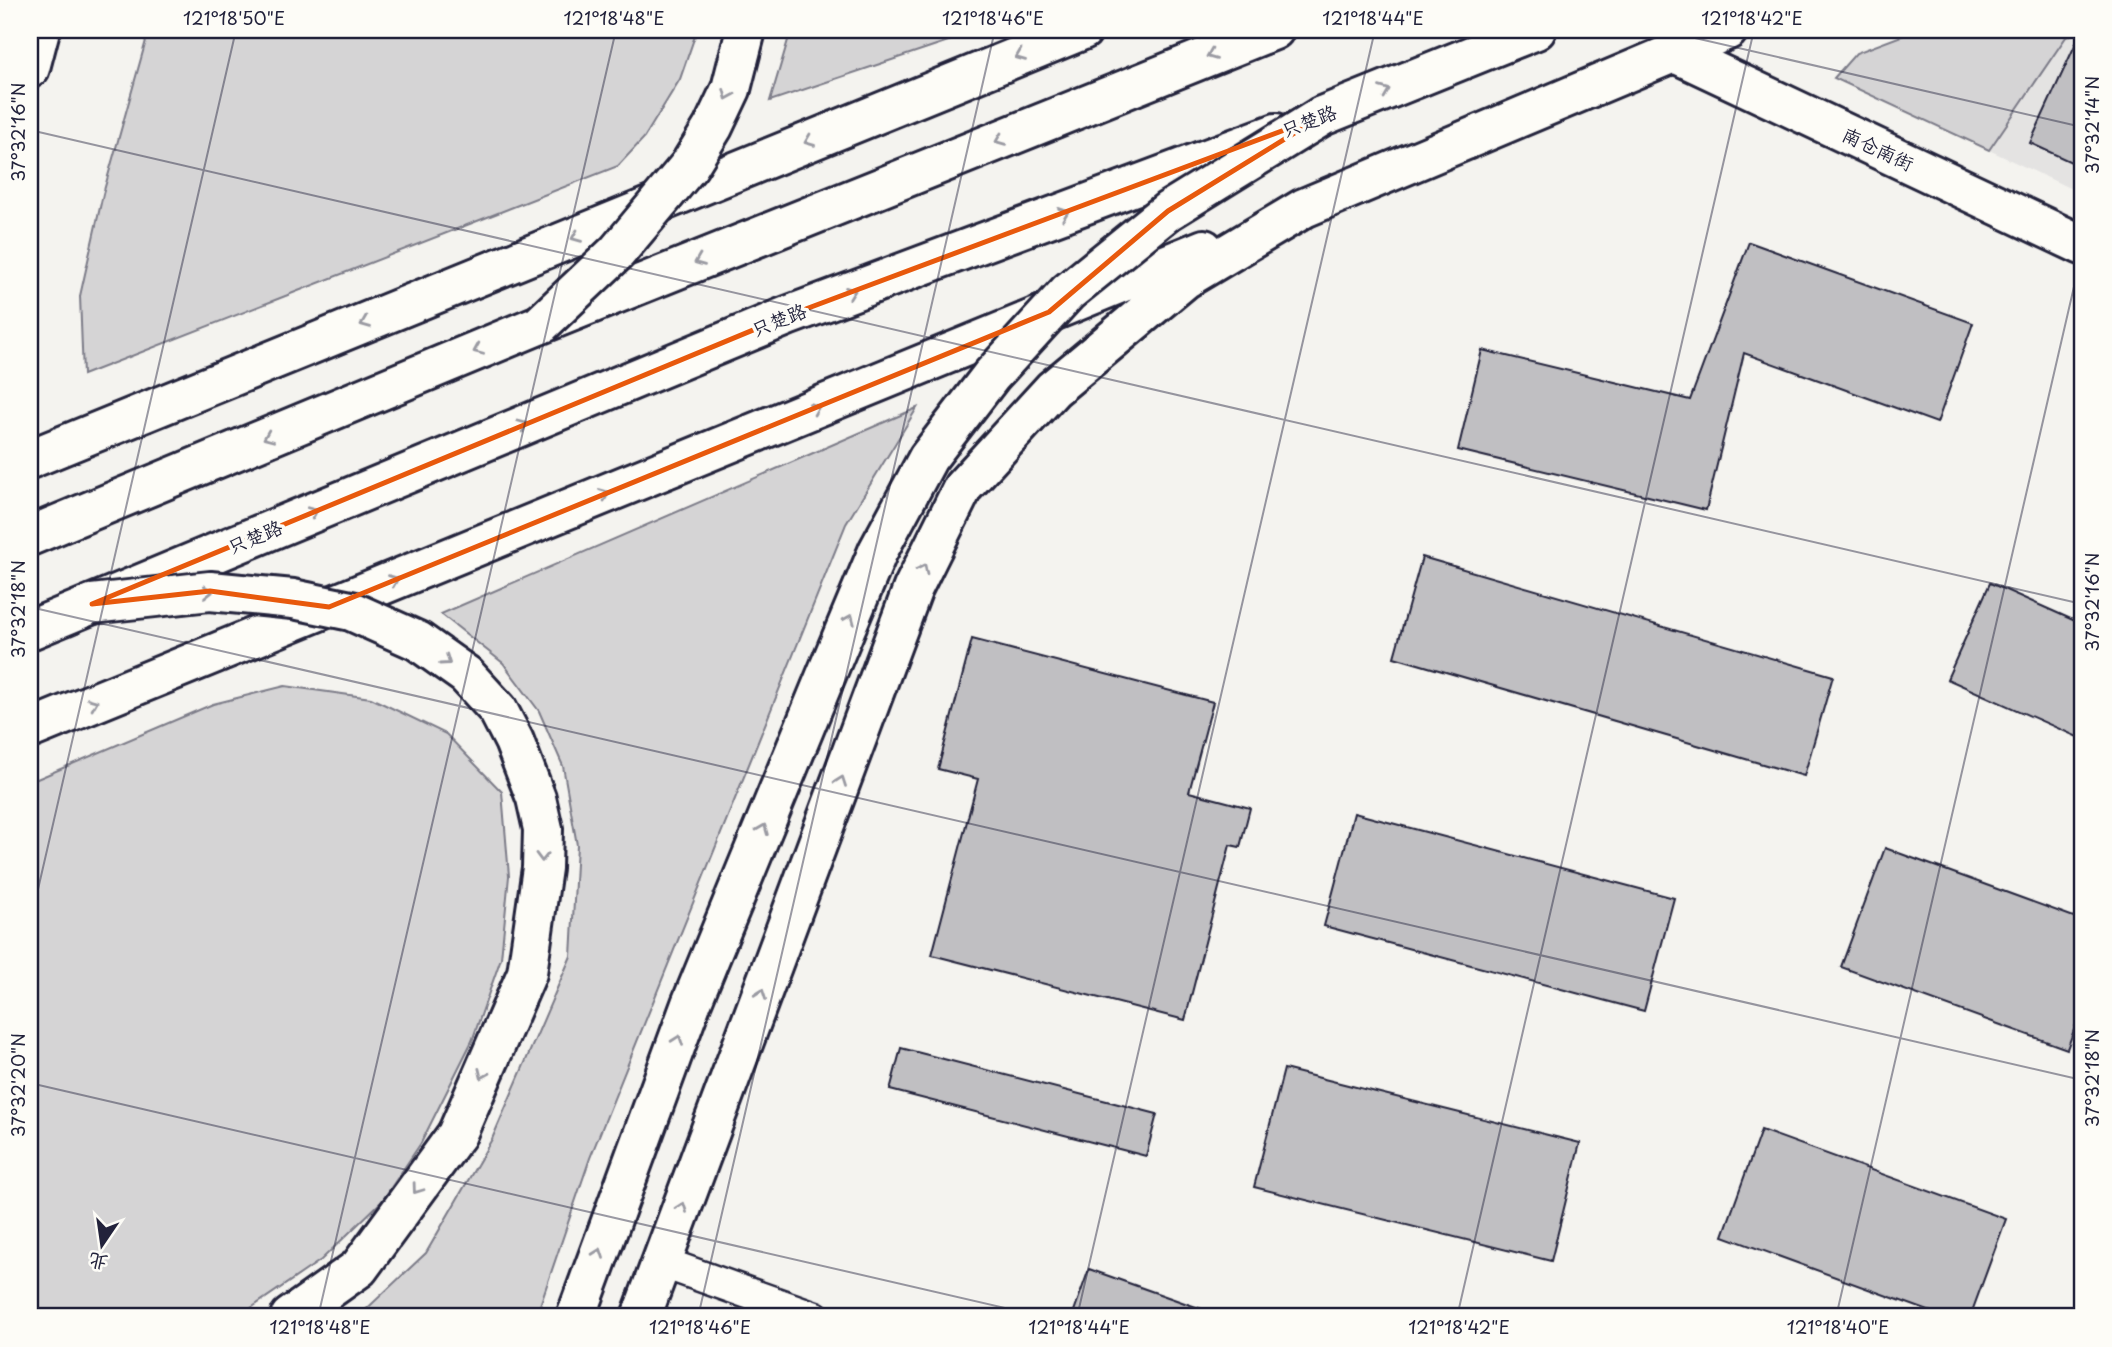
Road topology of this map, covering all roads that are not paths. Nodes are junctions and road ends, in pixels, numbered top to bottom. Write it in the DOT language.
graph roads {
  1 [pos="40,30"];
  2 [pos="746,30"];
  3 [pos="1083,30"];
  4 [pos="1274,30"];
  5 [pos="1536,30"];
  6 [pos="1728,30"];
  7 [pos="1674,52"];
  8 [pos="30,68"];
  9 [pos="1322,116"];
  10 [pos="1304,208"];
  11 [pos="2082,245"];
  12 [pos="541,324"];
  13 [pos="31,461"];
  14 [pos="30,536"];
  15 [pos="92,604"];
  16 [pos="30,630"];
  17 [pos="30,729"];
  18 [pos="661,1262"];
  19 [pos="290,1317"];
  20 [pos="576,1317"];
  21 [pos="641,1317"];
  22 [pos="815,1317"];
  1 -- 8 [label="main road"];
  2 -- 12 [label="main road, one-way, bridge"];
  3 -- 13 [label="main road, one-way"];
  4 -- 12 [label="main road, one-way"];
  9 -- 5 [label="main road, 只楚路, one-way"];
  6 -- 7 [label="main road"];
  7 -- 10 [label="main road"];
  7 -- 11 [label="main road, 南仓南街"];
  15 -- 9 [label="main road, 只楚路, one-way, bridge"];
  20 -- 9 [label="main road, one-way, bridge"];
  17 -- 10 [label="main road, one-way"];
  18 -- 10 [label="main road, one-way"];
  12 -- 14 [label="main road, one-way"];
  15 -- 16 [label="main road, 只楚路"];
  15 -- 19 [label="main road, one-way, bridge"];
  18 -- 21 [label="main road"];
  18 -- 22 [label="lane"];
}
